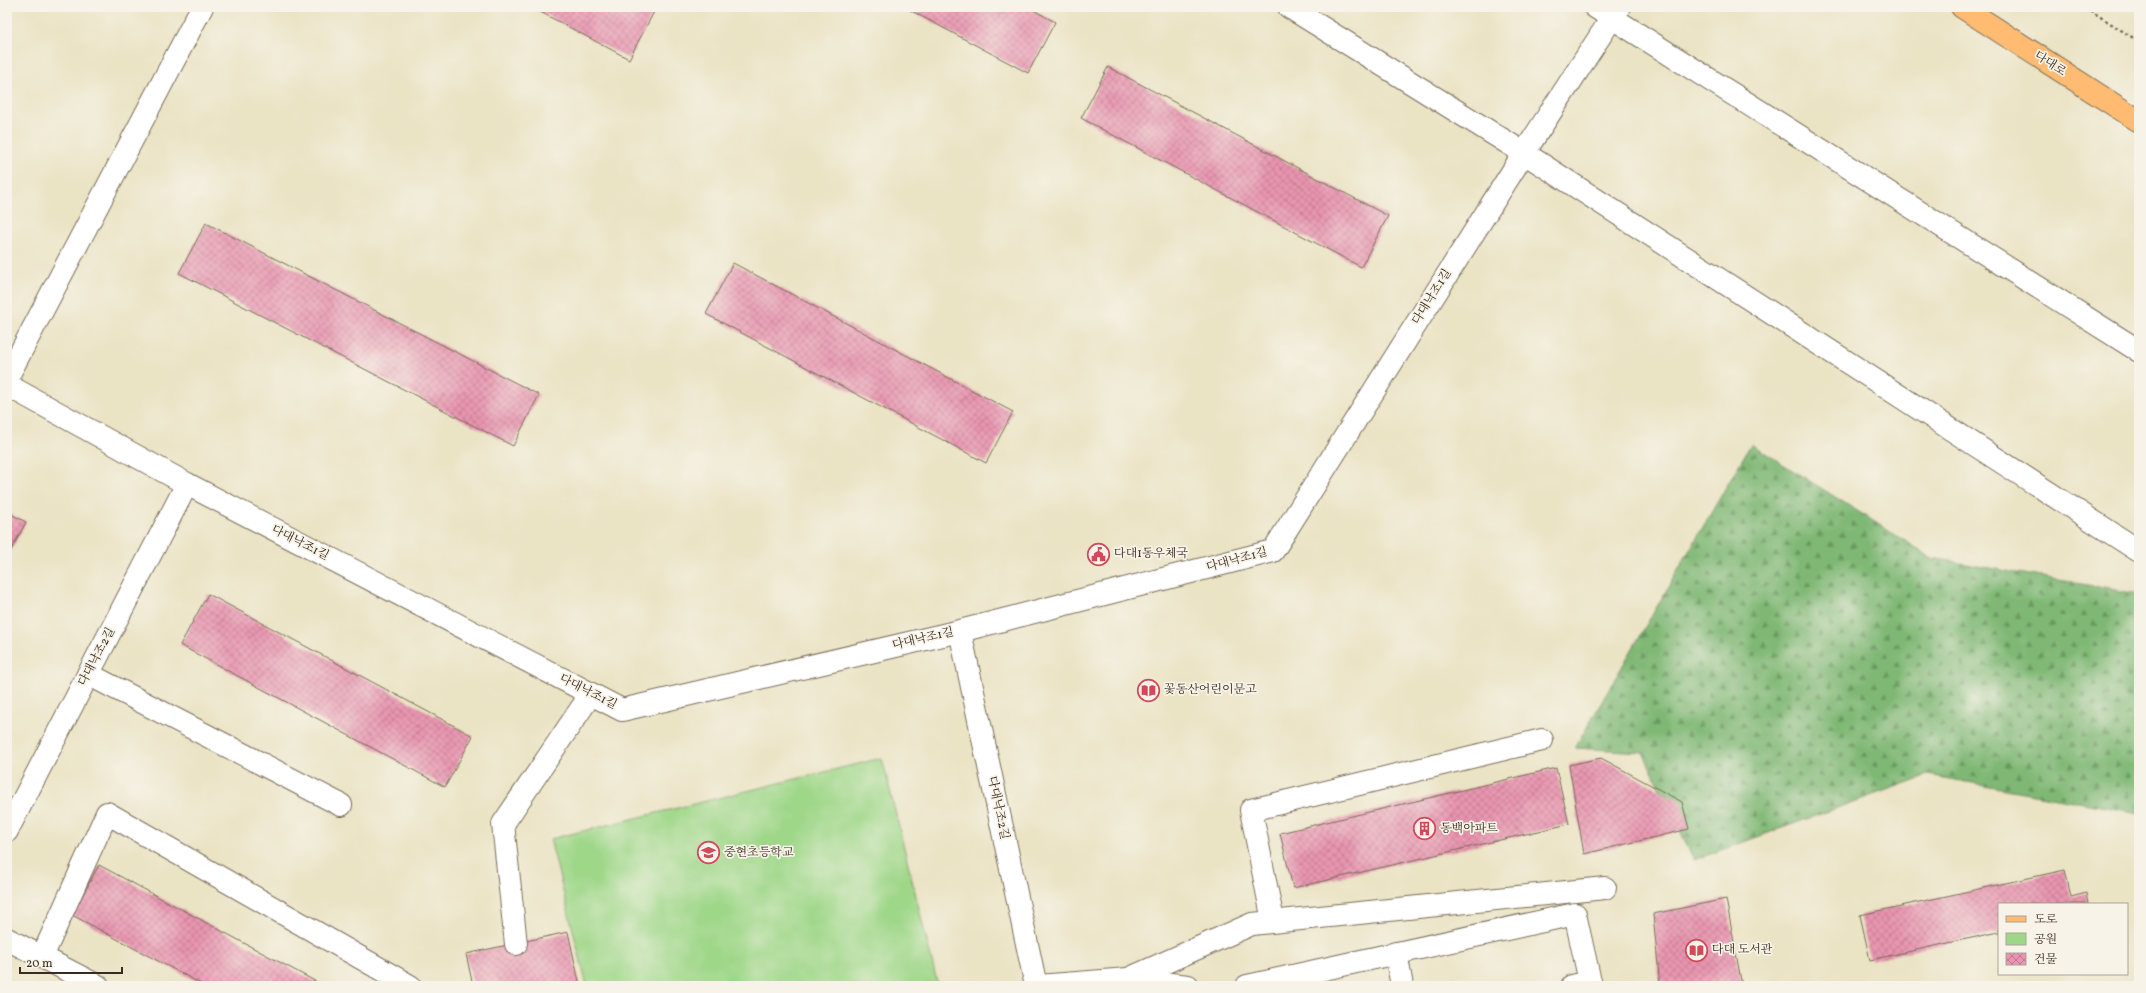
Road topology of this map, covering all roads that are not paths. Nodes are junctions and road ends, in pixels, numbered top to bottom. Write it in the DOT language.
graph roads {
  1 [pos="202,7"];
  2 [pos="1289,7"];
  3 [pos="1962,7"];
  4 [pos="1609,11"];
  5 [pos="2139,121"];
  6 [pos="1524,153"];
  7 [pos="2139,351"];
  8 [pos="7,378"];
  9 [pos="7,385"];
  10 [pos="187,484"];
  11 [pos="2139,551"];
  12 [pos="960,631"];
  13 [pos="88,674"];
  14 [pos="591,694"];
  15 [pos="1542,740"];
  16 [pos="341,805"];
  17 [pos="7,831"];
  18 [pos="1605,888"];
  19 [pos="1273,921"];
  20 [pos="7,938"];
  21 [pos="516,944"];
  22 [pos="1396,953"];
  23 [pos="42,957"];
  24 [pos="1128,979"];
  25 [pos="1584,985"];
  26 [pos="98,986"];
  27 [pos="410,986"];
  28 [pos="1037,986"];
  29 [pos="1188,986"];
  30 [pos="1247,986"];
  31 [pos="1402,986"];
  1 -- 8 [label="street"];
  2 -- 6 [label="street"];
  3 -- 5 [label="main road, 다대로"];
  4 -- 6 [label="street, 다대낙조1길"];
  4 -- 7 [label="street"];
  6 -- 11 [label="street"];
  6 -- 12 [label="street, 다대낙조1길"];
  9 -- 10 [label="street, 다대낙조1길"];
  10 -- 13 [label="street, 다대낙조2길"];
  10 -- 14 [label="street, 다대낙조1길"];
  12 -- 14 [label="street, 다대낙조1길"];
  12 -- 28 [label="street, 다대낙조2길"];
  13 -- 16 [label="street"];
  13 -- 17 [label="street, 다대낙조2길"];
  14 -- 21 [label="street"];
  15 -- 19 [label="street"];
  18 -- 19 [label="street"];
  19 -- 24 [label="street"];
  20 -- 23 [label="street"];
  22 -- 25 [label="street"];
  22 -- 30 [label="street"];
  22 -- 31 [label="street"];
  23 -- 26 [label="street"];
  23 -- 27 [label="street"];
  24 -- 28 [label="street"];
  24 -- 29 [label="street"];
}
